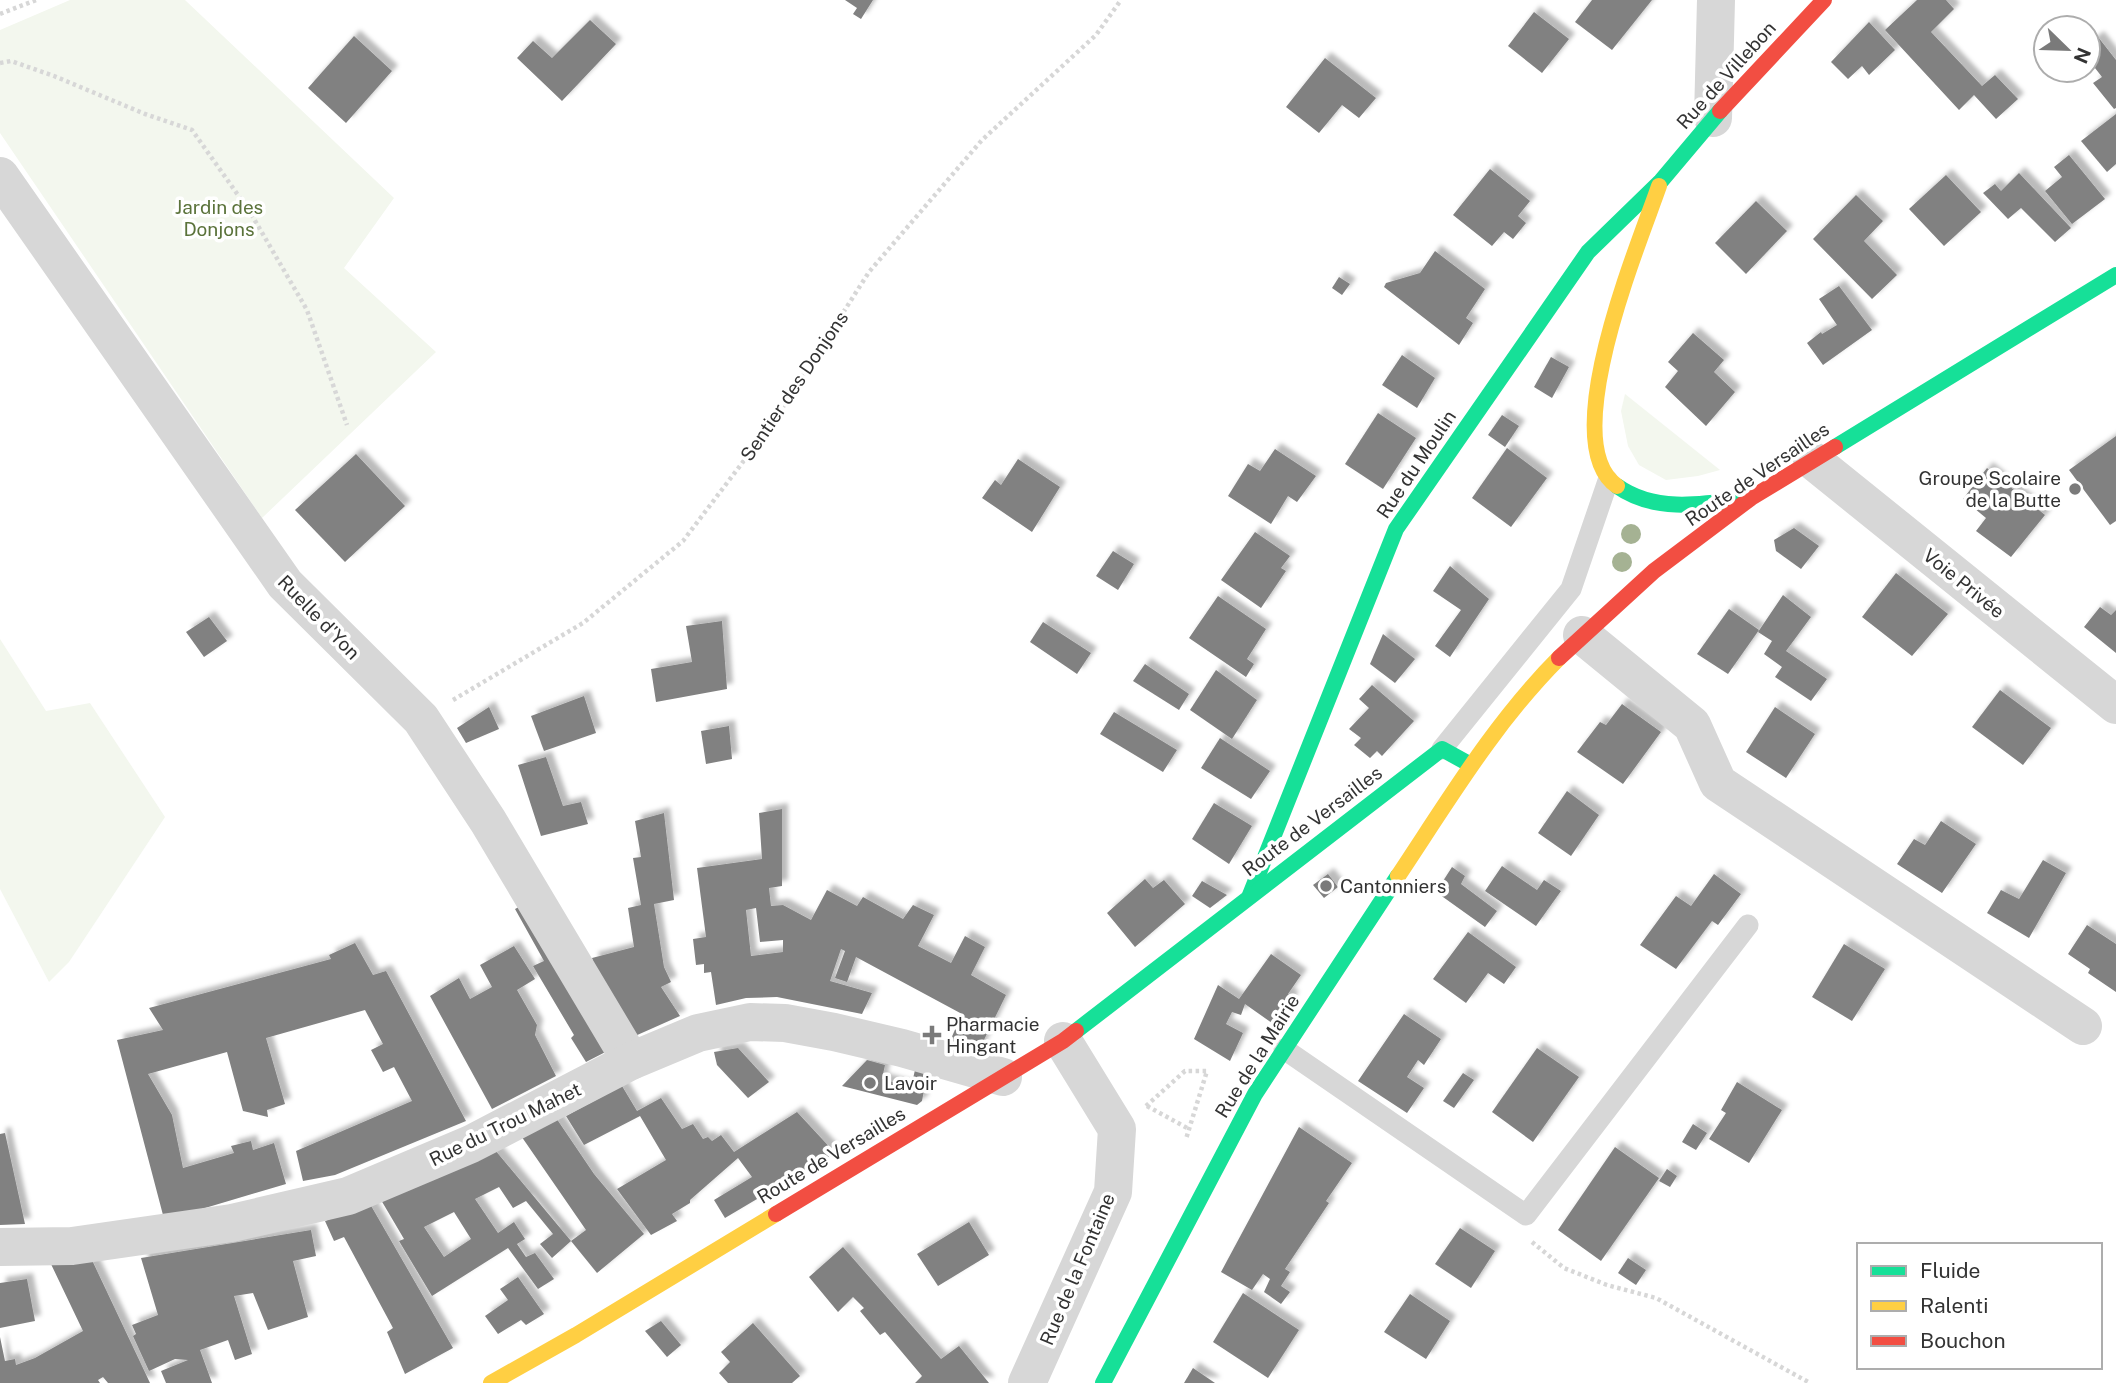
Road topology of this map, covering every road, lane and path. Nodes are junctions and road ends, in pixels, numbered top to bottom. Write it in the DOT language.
graph roads {
  1 [pos="36,0"];
  2 [pos="1121,0"];
  3 [pos="1716,0"];
  4 [pos="1824,0"];
  5 [pos="0,14"];
  6 [pos="0,63"];
  7 [pos="1713,118"];
  8 [pos="0,176"];
  9 [pos="1661,181"];
  10 [pos="2116,275"];
  11 [pos="347,425"];
  12 [pos="1812,460"];
  13 [pos="1608,481"];
  14 [pos="1751,498"];
  15 [pos="1582,635"];
  16 [pos="2116,705"];
  17 [pos="421,719"];
  18 [pos="1442,749"];
  19 [pos="1471,765"];
  20 [pos="1250,895"];
  21 [pos="1748,925"];
  22 [pos="2083,1026"];
  23 [pos="1063,1041"];
  24 [pos="1284,1049"];
  25 [pos="631,1061"];
  26 [pos="1003,1077"];
  27 [pos="1146,1106"];
  28 [pos="1136,1115"];
  29 [pos="1189,1129"];
  30 [pos="1184,1148"];
  31 [pos="1526,1215"];
  32 [pos="0,1247"];
  33 [pos="491,1383"];
  34 [pos="1027,1383"];
  35 [pos="1103,1383"];
  36 [pos="1810,1383"];
  1 -- 5 [label="path"];
  2 -- 17 [label="path, Sentier des Donjons"];
  3 -- 7 [label="street"];
  4 -- 7 [label="main road, Rue de Villebon"];
  6 -- 11 [label="path"];
  7 -- 9 [label="main road, Rue de Villebon"];
  8 -- 17 [label="street, Ruelle d'Yon"];
  9 -- 13 [label="main road"];
  9 -- 20 [label="main road, Rue du Moulin"];
  10 -- 12 [label="main road, Route de Versailles"];
  12 -- 14 [label="main road, Route de Versailles"];
  12 -- 16 [label="street, Voie Privée"];
  13 -- 14 [label="main road"];
  13 -- 18 [label="lane"];
  14 -- 15 [label="main road, Route de Versailles"];
  15 -- 19 [label="main road, Route de Versailles"];
  15 -- 22 [label="street"];
  17 -- 25 [label="street, Ruelle d'Yon"];
  18 -- 19 [label="main road"];
  18 -- 20 [label="main road, Route de Versailles"];
  19 -- 24 [label="main road, Rue de la Mairie"];
  20 -- 23 [label="main road, Route de Versailles"];
  21 -- 31 [label="lane"];
  23 -- 26 [label="main road, Route de Versailles"];
  23 -- 34 [label="street, Rue de la Fontaine"];
  24 -- 31 [label="lane"];
  24 -- 35 [label="main road, Rue de la Mairie"];
  25 -- 26 [label="street, Rue du Trou Mahet"];
  25 -- 32 [label="street, Rue du Trou Mahet"];
  26 -- 33 [label="main road, Route de Versailles"];
  27 -- 28 [label="path"];
  27 -- 29 [label="path"];
  27 -- 29 [label="path"];
  29 -- 30 [label="path"];
  31 -- 36 [label="path"];
}
